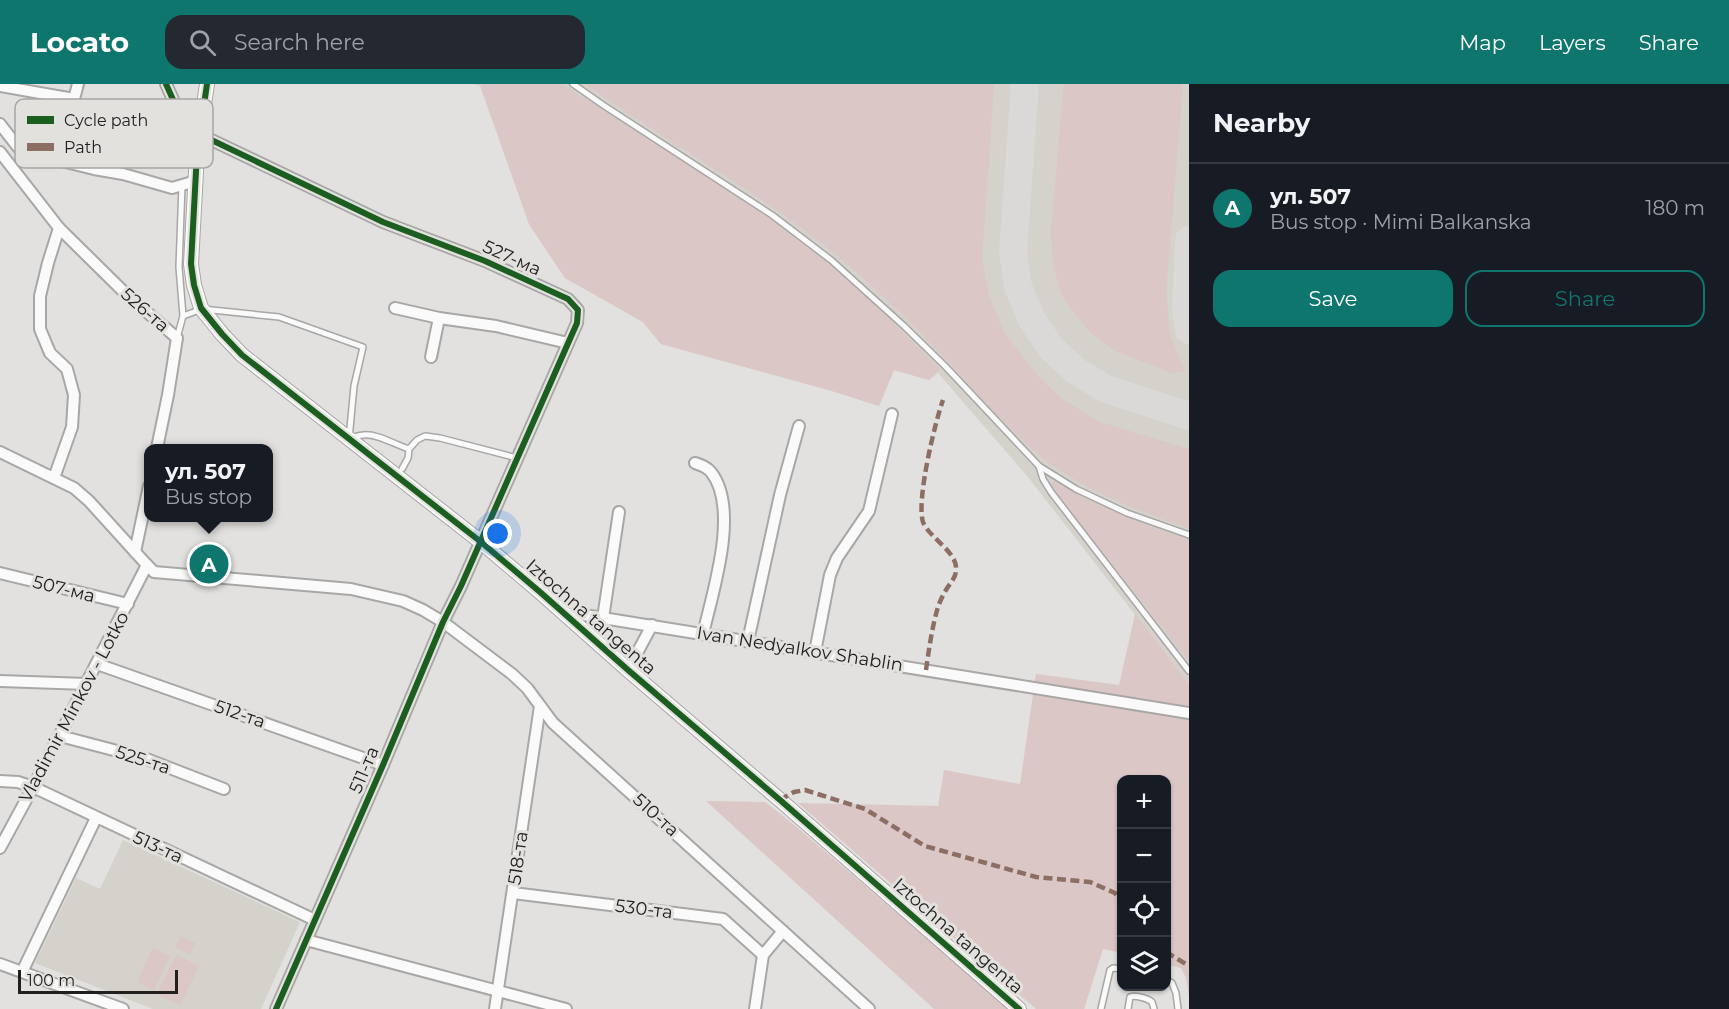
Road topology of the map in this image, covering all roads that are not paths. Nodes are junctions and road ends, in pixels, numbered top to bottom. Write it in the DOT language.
graph roads {
  1 [pos="78,84"];
  2 [pos="166,84"];
  3 [pos="207,84"];
  4 [pos="573,84"];
  5 [pos="0,86"];
  6 [pos="173,99"];
  7 [pos="205,99"];
  8 [pos="0,124"];
  9 [pos="213,141"];
  10 [pos="15,143"];
  11 [pos="0,152"];
  12 [pos="90,168"];
  13 [pos="193,168"];
  14 [pos="189,183"];
  15 [pos="59,228"];
  16 [pos="395,308"];
  17 [pos="202,309"];
  18 [pos="183,316"];
  19 [pos="439,318"];
  20 [pos="177,338"];
  21 [pos="568,343"];
  22 [pos="431,357"];
  23 [pos="892,414"];
  24 [pos="799,426"];
  25 [pos="349,439"];
  26 [pos="158,444"];
  27 [pos="409,449"];
  28 [pos="0,452"];
  29 [pos="517,458"];
  30 [pos="695,463"];
  31 [pos="1039,466"];
  32 [pos="402,470"];
  33 [pos="54,478"];
  34 [pos="144,510"];
  35 [pos="619,512"];
  36 [pos="1189,535"];
  37 [pos="481,542"];
  38 [pos="135,552"];
  39 [pos="147,566"];
  40 [pos="0,573"];
  41 [pos="128,604"];
  42 [pos="578,614"];
  43 [pos="603,618"];
  44 [pos="443,622"];
  45 [pos="652,625"];
  46 [pos="704,634"];
  47 [pos="748,641"];
  48 [pos="815,652"];
  49 [pos="97,664"];
  50 [pos="628,670"];
  51 [pos="1189,671"];
  52 [pos="0,681"];
  53 [pos="87,684"];
  54 [pos="540,706"];
  55 [pos="1189,713"];
  56 [pos="60,736"];
  57 [pos="383,765"];
  58 [pos="0,781"];
  59 [pos="33,787"];
  60 [pos="224,789"];
  61 [pos="96,818"];
  62 [pos="0,848"];
  63 [pos="513,893"];
  64 [pos="315,920"];
  65 [pos="783,930"];
  66 [pos="306,940"];
  67 [pos="763,955"];
  68 [pos="0,964"];
  69 [pos="1117,968"];
  70 [pos="22,972"];
  71 [pos="1171,982"];
  72 [pos="498,992"];
  73 [pos="123,1009"];
  74 [pos="276,1009"];
  75 [pos="495,1009"];
  76 [pos="566,1009"];
  77 [pos="755,1009"];
  78 [pos="869,1009"];
  79 [pos="1019,1009"];
  80 [pos="1101,1009"];
  81 [pos="1128,1009"];
  82 [pos="1154,1009"];
  83 [pos="1178,1009"];
  1 -- 5 [label="street"];
  2 -- 6 [label="street"];
  3 -- 7 [label="street, Iztochna tangenta"];
  4 -- 31 [label="lane"];
  8 -- 10 [label="street"];
  9 -- 21 [label="street, 527-ма"];
  11 -- 15 [label="street, 526-та"];
  12 -- 14 [label="street"];
  13 -- 14 [label="street, Iztochna tangenta"];
  14 -- 17 [label="street, Iztochna tangenta"];
  14 -- 18 [label="lane"];
  15 -- 20 [label="street, 526-та"];
  15 -- 33 [label="street"];
  16 -- 19 [label="street"];
  17 -- 18 [label="lane"];
  17 -- 25 [label="street, Iztochna tangenta"];
  17 -- 25 [label="lane"];
  18 -- 20 [label="lane"];
  19 -- 21 [label="street"];
  19 -- 22 [label="street"];
  20 -- 26 [label="street, 526-та"];
  21 -- 29 [label="street, 527-ма"];
  23 -- 48 [label="street"];
  24 -- 47 [label="street"];
  25 -- 27 [label="lane"];
  25 -- 37 [label="street, Iztochna tangenta"];
  27 -- 29 [label="lane"];
  27 -- 32 [label="lane"];
  28 -- 33 [label="street"];
  29 -- 37 [label="street, 527-ма"];
  30 -- 46 [label="street"];
  31 -- 36 [label="lane"];
  31 -- 51 [label="lane"];
  33 -- 38 [label="street"];
  34 -- 38 [label="street"];
  35 -- 43 [label="street"];
  37 -- 44 [label="street, 511-та"];
  37 -- 50 [label="street, Iztochna tangenta"];
  38 -- 39 [label="street"];
  39 -- 41 [label="street, Vladimir Minkov - Lotko"];
  39 -- 44 [label="street, 510-та"];
  40 -- 41 [label="street, 507-ма"];
  41 -- 49 [label="street, Vladimir Minkov - Lotko"];
  42 -- 43 [label="street, Ivan Nedyalkov Shablin"];
  43 -- 45 [label="street, Ivan Nedyalkov Shablin"];
  44 -- 54 [label="street, 510-та"];
  44 -- 57 [label="street, 511-та"];
  45 -- 46 [label="street, Ivan Nedyalkov Shablin"];
  45 -- 50 [label="street"];
  46 -- 47 [label="street, Ivan Nedyalkov Shablin"];
  47 -- 48 [label="street, Ivan Nedyalkov Shablin"];
  48 -- 55 [label="street, Ivan Nedyalkov Shablin"];
  49 -- 53 [label="street, Vladimir Minkov - Lotko"];
  49 -- 57 [label="street, 512-та"];
  50 -- 79 [label="street, Iztochna tangenta"];
  52 -- 53 [label="street"];
  53 -- 56 [label="street, Vladimir Minkov - Lotko"];
  54 -- 63 [label="street, 518-та"];
  54 -- 65 [label="street, 510-та"];
  56 -- 59 [label="street, Vladimir Minkov - Lotko"];
  56 -- 60 [label="street, 525-та"];
  57 -- 64 [label="street, 511-та"];
  58 -- 59 [label="street, 513-та"];
  59 -- 61 [label="street, 513-та"];
  59 -- 62 [label="street, Vladimir Minkov - Lotko"];
  61 -- 64 [label="street, 513-та"];
  61 -- 70 [label="street"];
  63 -- 67 [label="street, 530-та"];
  63 -- 72 [label="street, 518-та"];
  64 -- 66 [label="street, 511-та"];
  65 -- 67 [label="street"];
  65 -- 78 [label="street, 510-та"];
  66 -- 72 [label="street"];
  66 -- 74 [label="street, 511-та"];
  67 -- 77 [label="street"];
  68 -- 70 [label="street"];
  69 -- 80 [label="lane"];
  70 -- 73 [label="street"];
  71 -- 83 [label="lane"];
  72 -- 75 [label="street, 518-та"];
  72 -- 76 [label="street"];
  81 -- 82 [label="lane"];
}
